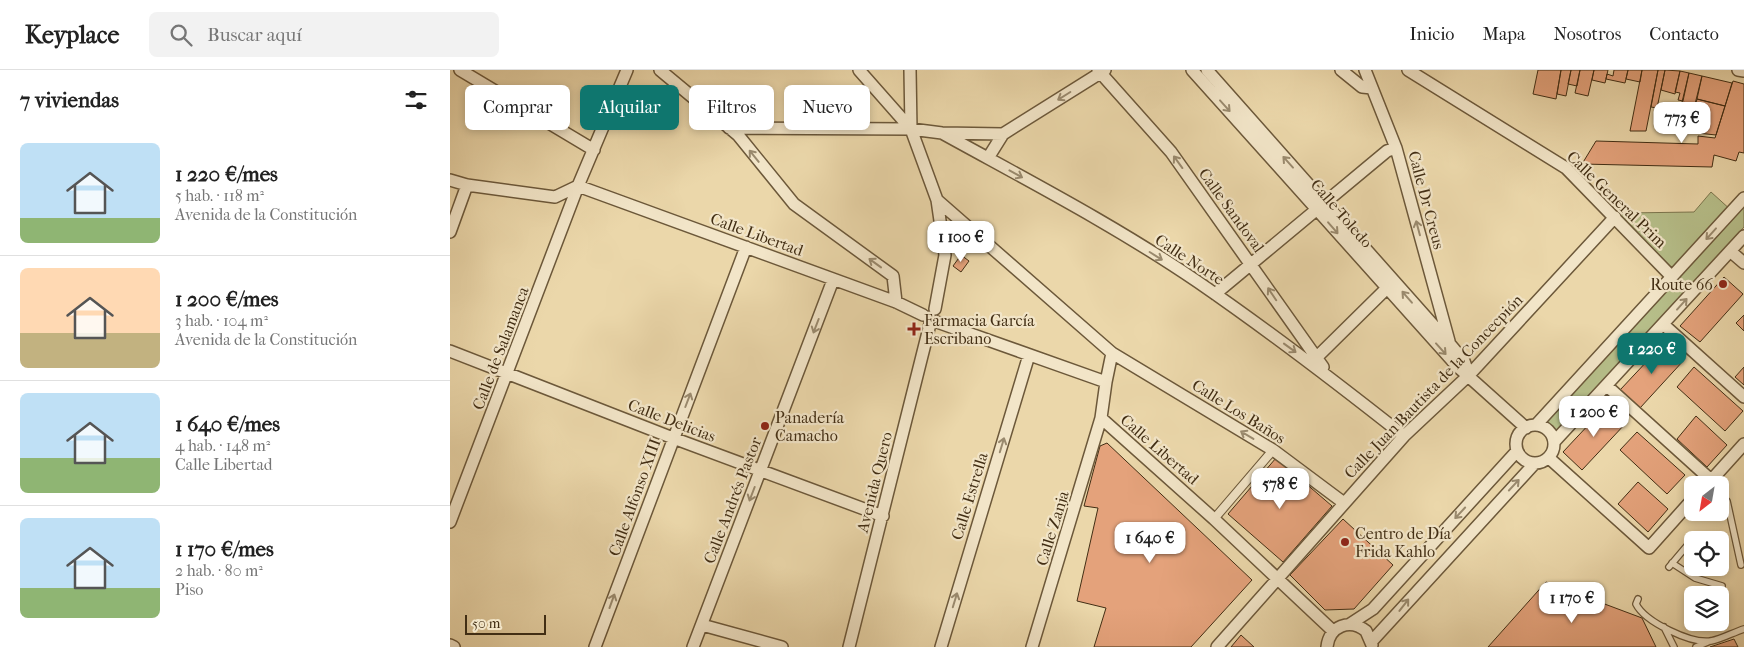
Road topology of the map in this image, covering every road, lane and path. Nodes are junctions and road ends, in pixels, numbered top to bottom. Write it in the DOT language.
graph roads {
  1 [pos="460,70"];
  2 [pos="627,70"];
  3 [pos="660,70"];
  4 [pos="860,70"];
  5 [pos="910,70"];
  6 [pos="1192,70"];
  7 [pos="1207,70"];
  8 [pos="1341,70"];
  9 [pos="1364,70"];
  10 [pos="1408,70"];
  11 [pos="1738,70"];
  12 [pos="1102,71"];
  13 [pos="1744,71"];
  14 [pos="1372,88"];
  15 [pos="689,94"];
  16 [pos="774,128"];
  17 [pos="911,129"];
  18 [pos="732,130"];
  19 [pos="942,134"];
  20 [pos="1003,134"];
  21 [pos="1396,148"];
  22 [pos="594,150"];
  23 [pos="988,158"];
  24 [pos="450,180"];
  25 [pos="468,185"];
  26 [pos="578,186"];
  27 [pos="1744,198"];
  28 [pos="937,200"];
  29 [pos="1321,206"];
  30 [pos="1615,217"];
  31 [pos="450,232"];
  32 [pos="1744,236"];
  33 [pos="746,247"];
  34 [pos="1730,251"];
  35 [pos="1744,263"];
  36 [pos="1252,265"];
  37 [pos="1672,277"];
  38 [pos="833,280"];
  39 [pos="1386,289"];
  40 [pos="1215,294"];
  41 [pos="896,302"];
  42 [pos="930,320"];
  43 [pos="1664,325"];
  44 [pos="1449,343"];
  45 [pos="450,351"];
  46 [pos="1112,353"];
  47 [pos="1029,355"];
  48 [pos="1316,358"];
  49 [pos="508,374"];
  50 [pos="1469,376"];
  51 [pos="1330,377"];
  52 [pos="1106,382"];
  53 [pos="1607,386"];
  54 [pos="1744,397"];
  55 [pos="1101,418"];
  56 [pos="1531,426"];
  57 [pos="1404,436"];
  58 [pos="673,438"];
  59 [pos="1554,442"];
  60 [pos="1744,444"];
  61 [pos="1273,450"];
  62 [pos="1517,451"];
  63 [pos="1549,458"];
  64 [pos="1535,463"];
  65 [pos="761,470"];
  66 [pos="1700,476"];
  67 [pos="1715,476"];
  68 [pos="1344,503"];
  69 [pos="1684,509"];
  70 [pos="1729,510"];
  71 [pos="883,516"];
  72 [pos="1214,519"];
  73 [pos="450,522"];
  74 [pos="1684,549"];
  75 [pos="1741,565"];
  76 [pos="1684,572"];
  77 [pos="1691,576"];
  78 [pos="1278,579"];
  79 [pos="1722,586"];
  80 [pos="1638,599"];
  81 [pos="1350,624"];
  82 [pos="702,625"];
  83 [pos="1664,627"];
  84 [pos="1744,629"];
  85 [pos="1333,631"];
  86 [pos="1711,641"];
  87 [pos="1372,644"];
  88 [pos="450,646"];
  89 [pos="454,647"];
  90 [pos="595,647"];
  91 [pos="694,647"];
  92 [pos="782,647"];
  93 [pos="849,647"];
  94 [pos="941,647"];
  95 [pos="1032,647"];
  96 [pos="1217,647"];
  97 [pos="1327,647"];
  98 [pos="1674,647"];
  99 [pos="1696,647"];
  1 -- 22 [label="street"];
  2 -- 22 [label="street, Calle de Salamanca"];
  3 -- 15 [label="street"];
  4 -- 17 [label="street"];
  5 -- 17 [label="street"];
  6 -- 29 [label="street, Calle Toledo, one-way"];
  29 -- 7 [label="street, Calle Toledo, one-way"];
  8 -- 14 [label="street"];
  9 -- 14 [label="street, Calle Dr Creus"];
  10 -- 30 [label="street, Calle General Prim"];
  11 -- 13 [label="street"];
  12 -- 20 [label="street, one-way"];
  36 -- 12 [label="street, Calle Sandoval, one-way"];
  14 -- 21 [label="street, Calle Dr Creus"];
  16 -- 17 [label="street"];
  17 -- 19 [label="street"];
  17 -- 28 [label="street"];
  41 -- 18 [label="street, one-way"];
  19 -- 20 [label="street"];
  19 -- 23 [label="street, Calle Norte"];
  20 -- 23 [label="street"];
  21 -- 29 [label="street"];
  44 -- 21 [label="street, Calle Dr Creus, one-way"];
  22 -- 26 [label="street, Calle de Salamanca"];
  23 -- 40 [label="street, Calle Norte, one-way"];
  24 -- 25 [label="street"];
  25 -- 26 [label="street"];
  25 -- 31 [label="street"];
  26 -- 33 [label="street, Calle Libertad"];
  26 -- 49 [label="street, Calle de Salamanca"];
  27 -- 37 [label="street, one-way"];
  28 -- 42 [label="street"];
  28 -- 46 [label="street, Calle Los Baños"];
  29 -- 36 [label="street"];
  29 -- 39 [label="street, Calle Toledo, one-way"];
  44 -- 29 [label="street, Calle Toledo, one-way"];
  30 -- 37 [label="street, Calle General Prim"];
  30 -- 50 [label="street, Calle Juan Bautista de la Concecpión"];
  32 -- 34 [label="street"];
  33 -- 38 [label="street, Calle Libertad"];
  58 -- 33 [label="street, Calle Alfonso XIII, one-way"];
  34 -- 35 [label="street"];
  43 -- 34 [label="street, one-way"];
  36 -- 40 [label="street"];
  48 -- 36 [label="street, Calle Sandoval, one-way"];
  37 -- 56 [label="street"];
  38 -- 41 [label="street, Calle Libertad"];
  38 -- 65 [label="street, Calle Andrés Pastor, one-way"];
  39 -- 48 [label="street"];
  39 -- 50 [label="street, Calle Toledo, one-way"];
  40 -- 51 [label="street, Calle Norte, one-way"];
  41 -- 42 [label="street, Calle Libertad"];
  42 -- 47 [label="street, Calle Libertad"];
  42 -- 71 [label="street, Avenida Quero"];
  43 -- 53 [label="street"];
  43 -- 54 [label="street"];
  44 -- 50 [label="street, Calle Toledo"];
  45 -- 49 [label="street, Calle Delicias"];
  46 -- 52 [label="street"];
  61 -- 46 [label="street, Calle Los Baños, one-way"];
  47 -- 52 [label="street, Calle Libertad"];
  94 -- 47 [label="street, Calle Estrella, one-way"];
  48 -- 51 [label="street, Calle Sandoval"];
  49 -- 58 [label="street, Calle Delicias"];
  49 -- 73 [label="street, Calle de Salamanca"];
  50 -- 56 [label="street, Calle Toledo"];
  50 -- 57 [label="street, Calle Juan Bautista de la Concecpión"];
  51 -- 57 [label="street, Calle Norte"];
  52 -- 55 [label="street, Calle Libertad"];
  53 -- 59 [label="street"];
  53 -- 66 [label="street"];
  55 -- 72 [label="street, Calle Libertad"];
  55 -- 95 [label="street, Calle Zanja"];
  56 -- 59 [label="street"];
  56 -- 62 [label="street"];
  57 -- 68 [label="street, Calle Juan Bautista de la Concecpión"];
  58 -- 65 [label="street, Calle Delicias"];
  90 -- 58 [label="street, Calle Alfonso XIII, one-way"];
  59 -- 63 [label="street"];
  60 -- 67 [label="street"];
  61 -- 68 [label="street, Calle Los Baños"];
  61 -- 72 [label="street"];
  62 -- 64 [label="street"];
  62 -- 81 [label="street, one-way"];
  63 -- 64 [label="street"];
  63 -- 69 [label="street"];
  87 -- 64 [label="street, one-way"];
  65 -- 71 [label="street, Calle Delicias"];
  65 -- 82 [label="street, Calle Andrés Pastor, one-way"];
  68 -- 78 [label="street, Calle Juan Bautista de la Concecpión"];
  70 -- 75 [label="lane"];
  71 -- 93 [label="street, Avenida Quero"];
  72 -- 78 [label="street, Calle Libertad"];
  74 -- 76 [label="lane"];
  77 -- 79 [label="lane"];
  78 -- 85 [label="street, Calle Libertad"];
  78 -- 96 [label="street, Calle Juan Bautista de la Concecpión"];
  80 -- 83 [label="lane"];
  81 -- 85 [label="street"];
  81 -- 87 [label="street"];
  82 -- 91 [label="street, Calle Andrés Pastor"];
  82 -- 92 [label="street"];
  83 -- 86 [label="lane"];
  83 -- 98 [label="lane"];
  84 -- 86 [label="lane"];
  85 -- 97 [label="street"];
  86 -- 99 [label="lane"];
  88 -- 89 [label="street"];
}
